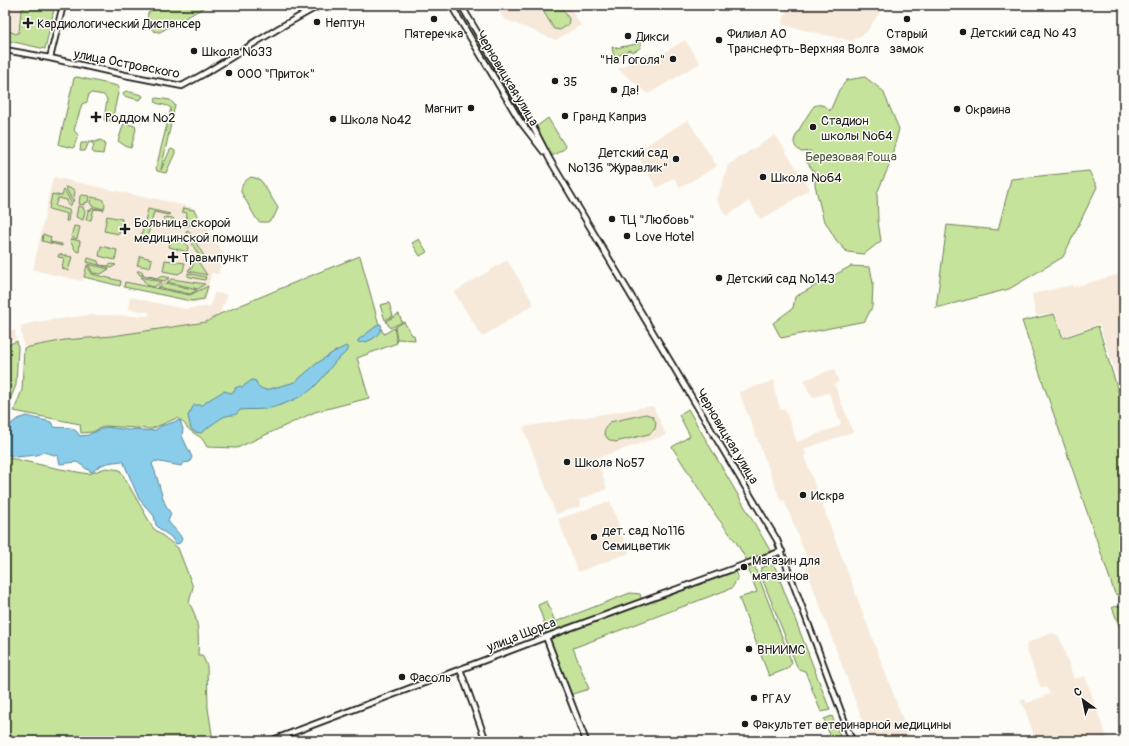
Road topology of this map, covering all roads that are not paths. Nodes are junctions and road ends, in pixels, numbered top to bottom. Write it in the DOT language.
graph roads {
  1 [pos="63,5"];
  2 [pos="320,5"];
  3 [pos="451,5"];
  4 [pos="461,5"];
  5 [pos="5,50"];
  6 [pos="50,58"];
  7 [pos="550,160"];
  8 [pos="782,551"];
  9 [pos="546,637"];
  10 [pos="460,669"];
  11 [pos="287,735"];
  12 [pos="270,741"];
  13 [pos="289,741"];
  14 [pos="486,741"];
  15 [pos="586,741"];
  16 [pos="852,741"];
  1 -- 6 [label="street"];
  2 -- 6 [label="street, улица Островского"];
  3 -- 7 [label="street, Черновицкая улица"];
  4 -- 7 [label="street, Черновицкая улица"];
  5 -- 6 [label="street, улица Островского"];
  7 -- 8 [label="street, Черновицкая улица"];
  8 -- 9 [label="street, улица Щорса"];
  8 -- 16 [label="street, Черновицкая улица"];
  9 -- 10 [label="street, улица Щорса"];
  9 -- 15 [label="street"];
  10 -- 11 [label="street, улица Щорса"];
  10 -- 14 [label="street"];
  11 -- 12 [label="street, улица Щорса"];
  11 -- 13 [label="street"];
}
